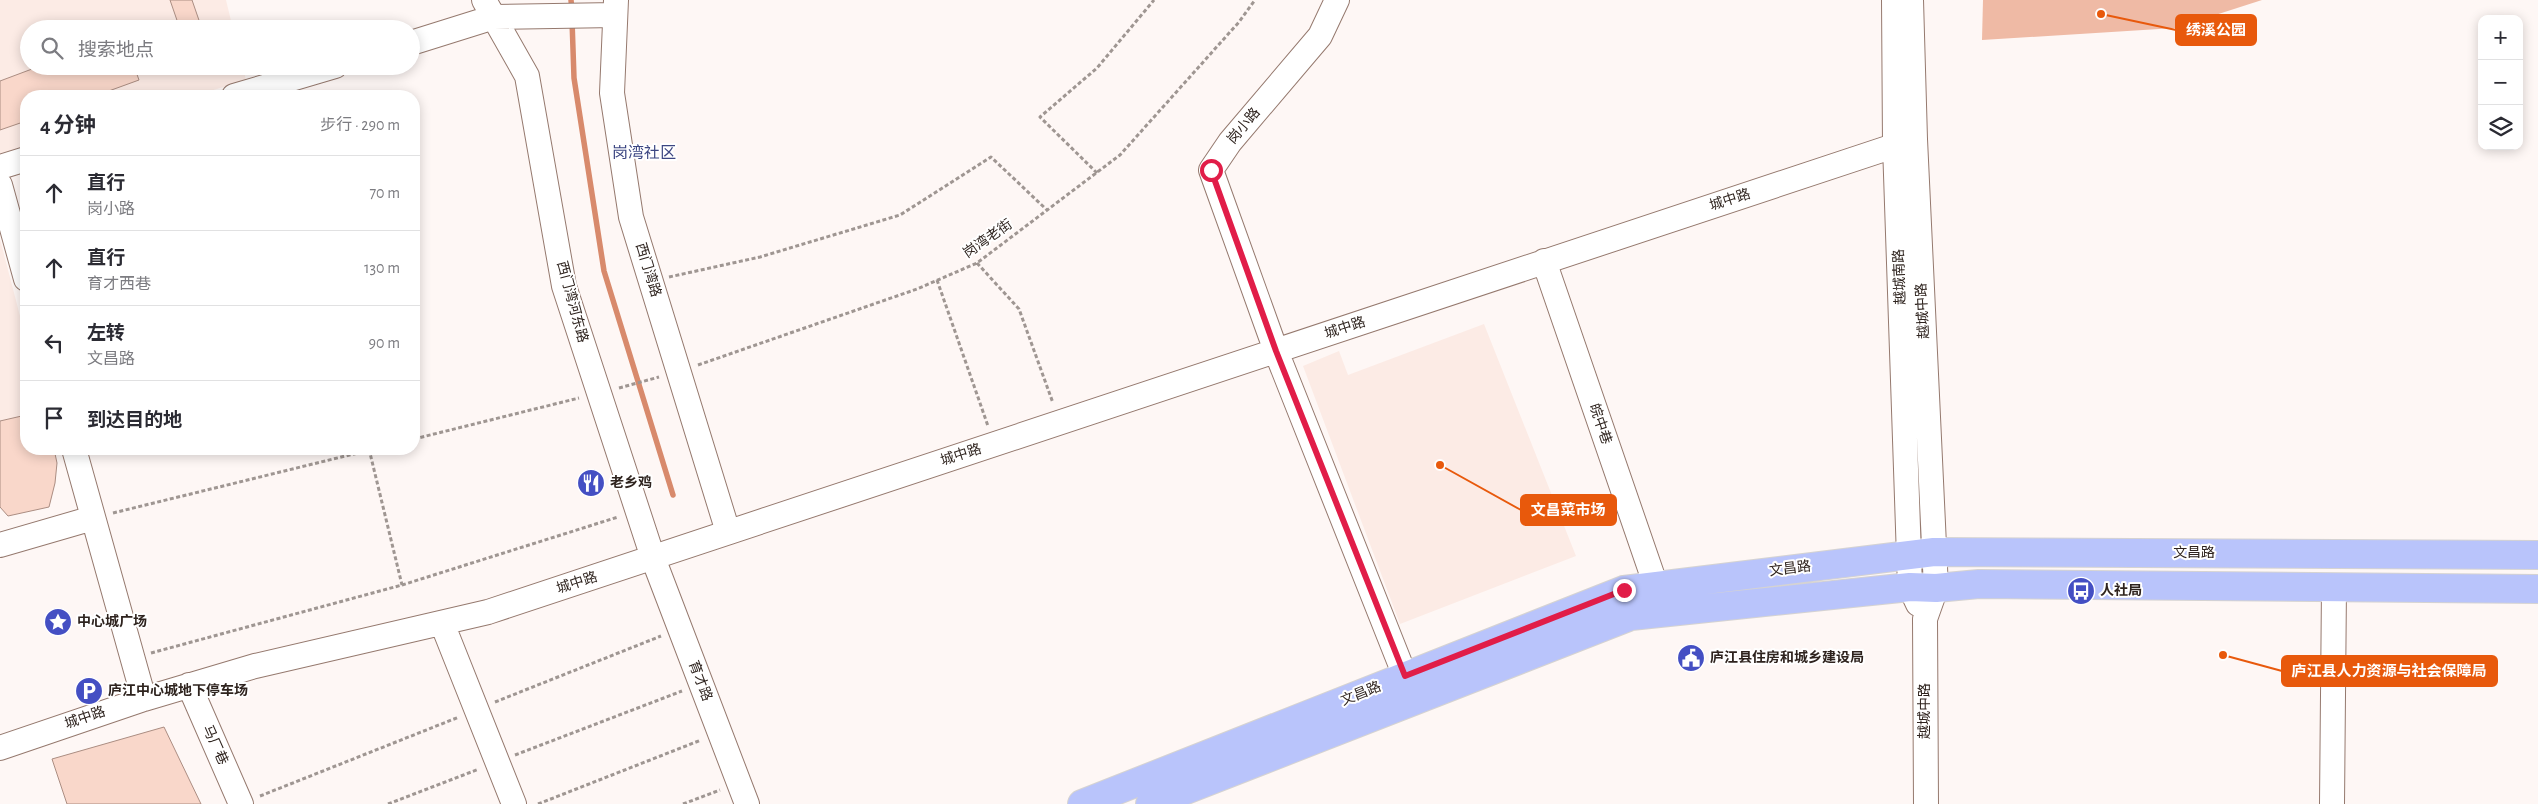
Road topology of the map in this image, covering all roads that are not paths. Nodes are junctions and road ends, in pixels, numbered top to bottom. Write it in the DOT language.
graph roads {
  1 [pos="1337,0"];
  2 [pos="1894,0"];
  3 [pos="1911,0"];
  4 [pos="489,8"];
  5 [pos="608,10"];
  6 [pos="420,39"];
  7 [pos="305,75"];
  8 [pos="254,90"];
  9 [pos="1905,142"];
  10 [pos="20,161"];
  11 [pos="0,166"];
  12 [pos="0,185"];
  13 [pos="20,257"];
  14 [pos="1544,262"];
  15 [pos="1276,351"];
  16 [pos="76,455"];
  17 [pos="93,518"];
  18 [pos="728,532"];
  19 [pos="0,545"];
  20 [pos="1922,553"];
  21 [pos="2538,555"];
  22 [pos="653,558"];
  23 [pos="1656,586"];
  24 [pos="2334,587"];
  25 [pos="1923,588"];
  26 [pos="2538,589"];
  27 [pos="442,623"];
  28 [pos="1405,676"];
  29 [pos="189,685"];
  30 [pos="144,698"];
  31 [pos="0,748"];
  32 [pos="743,793"];
  33 [pos="241,804"];
  34 [pos="514,804"];
  35 [pos="1082,804"];
  36 [pos="1150,804"];
  37 [pos="1926,804"];
  38 [pos="2332,804"];
  1 -- 15 [label="street, 岗小路"];
  2 -- 9 [label="street"];
  3 -- 9 [label="street, 越城中路"];
  4 -- 5 [label="street"];
  4 -- 6 [label="street"];
  4 -- 22 [label="street, 西门湾河东路"];
  5 -- 18 [label="street, 西门湾路"];
  7 -- 8 [label="street"];
  9 -- 14 [label="street, 城中路"];
  9 -- 20 [label="street, 越城中路"];
  10 -- 11 [label="street"];
  12 -- 13 [label="street"];
  14 -- 15 [label="street, 城中路"];
  14 -- 23 [label="street, 皖中巷"];
  15 -- 18 [label="street, 城中路"];
  15 -- 28 [label="street"];
  16 -- 17 [label="street"];
  17 -- 19 [label="street"];
  17 -- 30 [label="street"];
  18 -- 22 [label="street, 城中路"];
  20 -- 21 [label="main road, 文昌路"];
  20 -- 23 [label="main road, 文昌路"];
  20 -- 25 [label="street, 越城中路"];
  22 -- 27 [label="street, 城中路"];
  22 -- 32 [label="street, 育才路"];
  23 -- 28 [label="main road, 文昌路"];
  24 -- 25 [label="main road, 文昌路"];
  24 -- 26 [label="main road, 文昌路"];
  24 -- 38 [label="street"];
  25 -- 36 [label="main road, 文昌路"];
  25 -- 37 [label="street, 越城中路"];
  27 -- 29 [label="street, 城中路"];
  27 -- 34 [label="street"];
  28 -- 35 [label="main road, 文昌路"];
  29 -- 30 [label="street, 城中路"];
  29 -- 33 [label="street, 马厂巷"];
  30 -- 31 [label="street, 城中路"];
}
